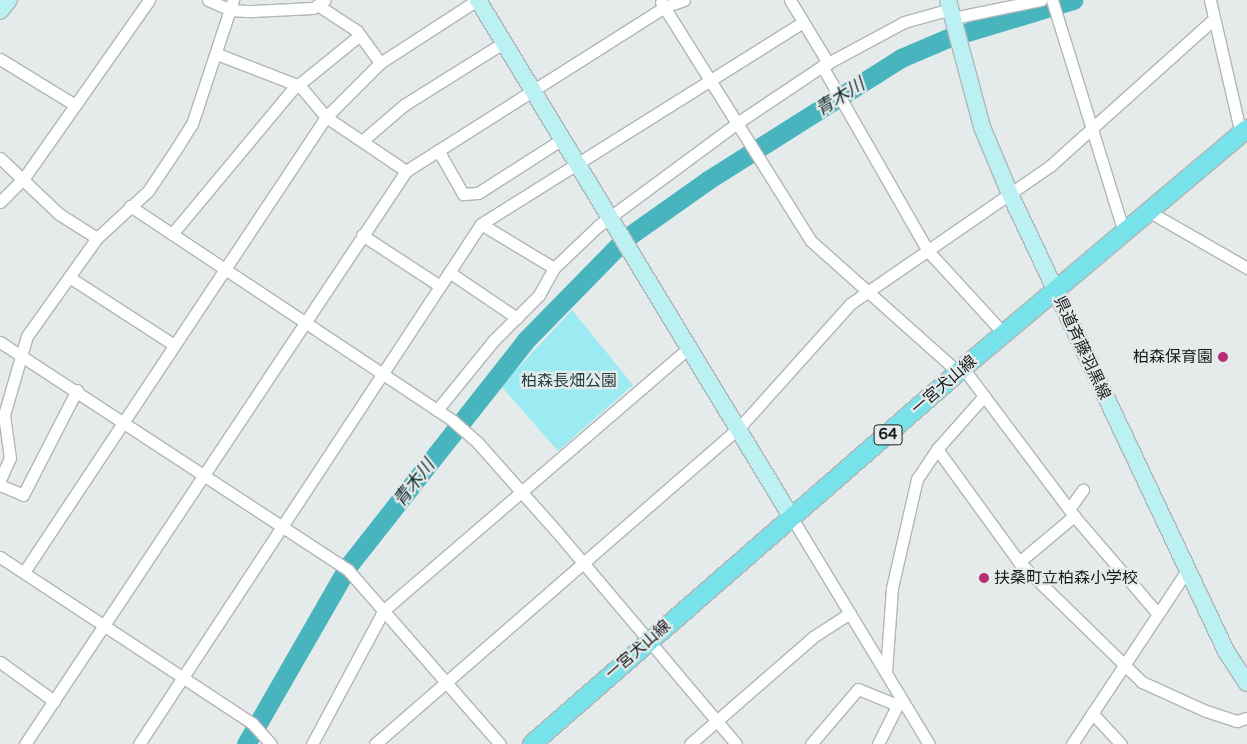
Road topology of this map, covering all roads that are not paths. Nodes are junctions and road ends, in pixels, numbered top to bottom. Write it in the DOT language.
graph roads {
  1 [pos="9,0"];
  2 [pos="149,0"];
  3 [pos="208,0"];
  4 [pos="478,0"];
  5 [pos="684,0"];
  6 [pos="790,0"];
  7 [pos="1041,0"];
  8 [pos="1052,0"];
  9 [pos="1210,0"];
  10 [pos="322,3"];
  11 [pos="662,4"];
  12 [pos="231,5"];
  13 [pos="951,9"];
  14 [pos="0,11"];
  15 [pos="1214,19"];
  16 [pos="803,22"];
  17 [pos="360,35"];
  18 [pos="503,44"];
  19 [pos="218,54"];
  20 [pos="0,59"];
  21 [pos="380,63"];
  22 [pos="825,65"];
  23 [pos="709,81"];
  24 [pos="300,86"];
  25 [pos="530,90"];
  26 [pos="75,105"];
  27 [pos="326,117"];
  28 [pos="737,123"];
  29 [pos="1090,128"];
  30 [pos="1244,132"];
  31 [pos="561,140"];
  32 [pos="362,141"];
  33 [pos="438,150"];
  34 [pos="0,158"];
  35 [pos="575,164"];
  36 [pos="406,171"];
  37 [pos="24,178"];
  38 [pos="1010,194"];
  39 [pos="0,202"];
  40 [pos="130,206"];
  41 [pos="1148,211"];
  42 [pos="609,219"];
  43 [pos="481,224"];
  44 [pos="1123,230"];
  45 [pos="172,234"];
  46 [pos="362,235"];
  47 [pos="97,238"];
  48 [pos="928,251"];
  49 [pos="225,268"];
  50 [pos="554,268"];
  51 [pos="1247,268"];
  52 [pos="449,272"];
  53 [pos="68,277"];
  54 [pos="440,286"];
  55 [pos="1055,290"];
  56 [pos="868,292"];
  57 [pos="517,318"];
  58 [pos="303,322"];
  59 [pos="1004,334"];
  60 [pos="0,342"];
  61 [pos="174,346"];
  62 [pos="687,349"];
  63 [pos="21,352"];
  64 [pos="961,370"];
  65 [pos="383,374"];
  66 [pos="78,390"];
  67 [pos="984,396"];
  68 [pos="437,410"];
  69 [pos="125,421"];
  70 [pos="738,429"];
  71 [pos="937,449"];
  72 [pos="204,473"];
  73 [pos="0,480"];
  74 [pos="0,485"];
  75 [pos="1083,490"];
  76 [pos="520,492"];
  77 [pos="1072,512"];
  78 [pos="792,518"];
  79 [pos="283,525"];
  80 [pos="0,557"];
  81 [pos="1019,562"];
  82 [pos="581,563"];
  83 [pos="1187,570"];
  84 [pos="24,572"];
  85 [pos="384,610"];
  86 [pos="850,613"];
  87 [pos="1157,613"];
  88 [pos="104,625"];
  89 [pos="649,640"];
  90 [pos="0,662"];
  91 [pos="1123,666"];
  92 [pos="886,672"];
  93 [pos="183,679"];
  94 [pos="1247,683"];
  95 [pos="447,684"];
  96 [pos="54,701"];
  97 [pos="899,702"];
  98 [pos="1092,713"];
  99 [pos="1247,718"];
  100 [pos="718,720"];
  101 [pos="923,741"];
  102 [pos="25,744"];
  103 [pos="139,744"];
  104 [pos="271,744"];
  105 [pos="312,744"];
  106 [pos="375,744"];
  107 [pos="500,744"];
  108 [pos="532,744"];
  109 [pos="690,744"];
  110 [pos="736,744"];
  111 [pos="811,744"];
  112 [pos="878,744"];
  113 [pos="1072,744"];
  114 [pos="1121,744"];
  1 -- 14 [label="main road"];
  2 -- 26 [label="street"];
  3 -- 12 [label="street"];
  4 -- 18 [label="main road"];
  4 -- 21 [label="street"];
  5 -- 11 [label="street"];
  6 -- 16 [label="street"];
  7 -- 13 [label="street"];
  8 -- 29 [label="street"];
  9 -- 15 [label="street"];
  10 -- 12 [label="street"];
  10 -- 17 [label="street"];
  11 -- 23 [label="street"];
  11 -- 25 [label="street"];
  12 -- 19 [label="street"];
  13 -- 22 [label="street"];
  13 -- 38 [label="main road, 県道斉藤羽黒線"];
  15 -- 29 [label="street"];
  15 -- 30 [label="street"];
  16 -- 22 [label="street"];
  16 -- 23 [label="street"];
  17 -- 21 [label="street"];
  17 -- 24 [label="street"];
  18 -- 25 [label="main road"];
  18 -- 32 [label="street"];
  19 -- 24 [label="street"];
  19 -- 40 [label="street"];
  20 -- 26 [label="street"];
  21 -- 27 [label="street"];
  22 -- 28 [label="street"];
  22 -- 48 [label="street"];
  23 -- 28 [label="street"];
  23 -- 35 [label="street"];
  24 -- 27 [label="street"];
  24 -- 45 [label="street"];
  25 -- 31 [label="main road"];
  25 -- 33 [label="street"];
  26 -- 37 [label="street"];
  27 -- 32 [label="street"];
  27 -- 49 [label="street"];
  28 -- 42 [label="street"];
  28 -- 56 [label="street"];
  29 -- 38 [label="street"];
  29 -- 44 [label="street"];
  30 -- 41 [label="main road, 一宮犬山線 / 64"];
  31 -- 33 [label="street"];
  31 -- 35 [label="main road"];
  32 -- 36 [label="street"];
  33 -- 36 [label="street"];
  34 -- 37 [label="street"];
  35 -- 42 [label="main road"];
  35 -- 43 [label="street"];
  36 -- 46 [label="street"];
  37 -- 39 [label="street"];
  37 -- 47 [label="street"];
  38 -- 48 [label="street"];
  38 -- 55 [label="main road, 県道斉藤羽黒線"];
  40 -- 45 [label="street"];
  40 -- 47 [label="street"];
  41 -- 44 [label="main road, 一宮犬山線 / 64"];
  41 -- 51 [label="street"];
  42 -- 50 [label="street"];
  42 -- 62 [label="main road"];
  43 -- 50 [label="street"];
  43 -- 52 [label="street"];
  44 -- 55 [label="main road, 一宮犬山線 / 64"];
  45 -- 49 [label="street"];
  46 -- 54 [label="street"];
  46 -- 58 [label="street"];
  47 -- 53 [label="street"];
  48 -- 56 [label="street"];
  48 -- 59 [label="street"];
  49 -- 58 [label="street"];
  49 -- 61 [label="street"];
  50 -- 57 [label="street"];
  52 -- 54 [label="street"];
  52 -- 57 [label="street"];
  53 -- 61 [label="street"];
  53 -- 63 [label="street"];
  54 -- 65 [label="street"];
  55 -- 59 [label="main road, 一宮犬山線 / 64"];
  55 -- 83 [label="main road, 県道斉藤羽黒線"];
  56 -- 64 [label="street"];
  56 -- 70 [label="street"];
  57 -- 68 [label="street"];
  58 -- 65 [label="street"];
  58 -- 72 [label="street"];
  59 -- 64 [label="main road, 一宮犬山線 / 64"];
  60 -- 63 [label="street"];
  61 -- 69 [label="street"];
  62 -- 70 [label="main road"];
  62 -- 76 [label="street"];
  63 -- 66 [label="street"];
  63 -- 73 [label="street"];
  64 -- 67 [label="street"];
  64 -- 78 [label="main road, 一宮犬山線 / 64"];
  65 -- 68 [label="street"];
  65 -- 79 [label="street"];
  66 -- 69 [label="street"];
  66 -- 74 [label="street"];
  67 -- 71 [label="street"];
  67 -- 77 [label="street"];
  68 -- 76 [label="street"];
  69 -- 72 [label="street"];
  69 -- 84 [label="street"];
  70 -- 78 [label="main road"];
  70 -- 82 [label="street"];
  71 -- 81 [label="street"];
  71 -- 92 [label="street"];
  72 -- 79 [label="street"];
  72 -- 88 [label="street"];
  75 -- 77 [label="street"];
  76 -- 82 [label="street"];
  76 -- 85 [label="street"];
  77 -- 81 [label="street"];
  77 -- 87 [label="street"];
  78 -- 86 [label="street"];
  78 -- 89 [label="main road, 一宮犬山線 / 64"];
  79 -- 85 [label="street"];
  79 -- 93 [label="street"];
  80 -- 84 [label="street"];
  81 -- 91 [label="street"];
  82 -- 89 [label="street"];
  82 -- 95 [label="street"];
  83 -- 87 [label="street"];
  83 -- 94 [label="main road, 県道斉藤羽黒線"];
  84 -- 88 [label="street"];
  85 -- 95 [label="street"];
  85 -- 105 [label="street"];
  86 -- 92 [label="street"];
  86 -- 100 [label="street"];
  87 -- 91 [label="street"];
  88 -- 93 [label="street"];
  88 -- 96 [label="street"];
  89 -- 100 [label="street"];
  89 -- 108 [label="main road, 一宮犬山線 / 64"];
  90 -- 96 [label="street"];
  91 -- 98 [label="street"];
  91 -- 99 [label="street"];
  92 -- 97 [label="street"];
  93 -- 103 [label="street"];
  93 -- 104 [label="street"];
  95 -- 106 [label="street"];
  95 -- 107 [label="street"];
  96 -- 102 [label="street"];
  97 -- 101 [label="street"];
  97 -- 111 [label="street"];
  97 -- 112 [label="street"];
  98 -- 113 [label="street"];
  98 -- 114 [label="street"];
  100 -- 109 [label="street"];
  100 -- 110 [label="street"];
}
